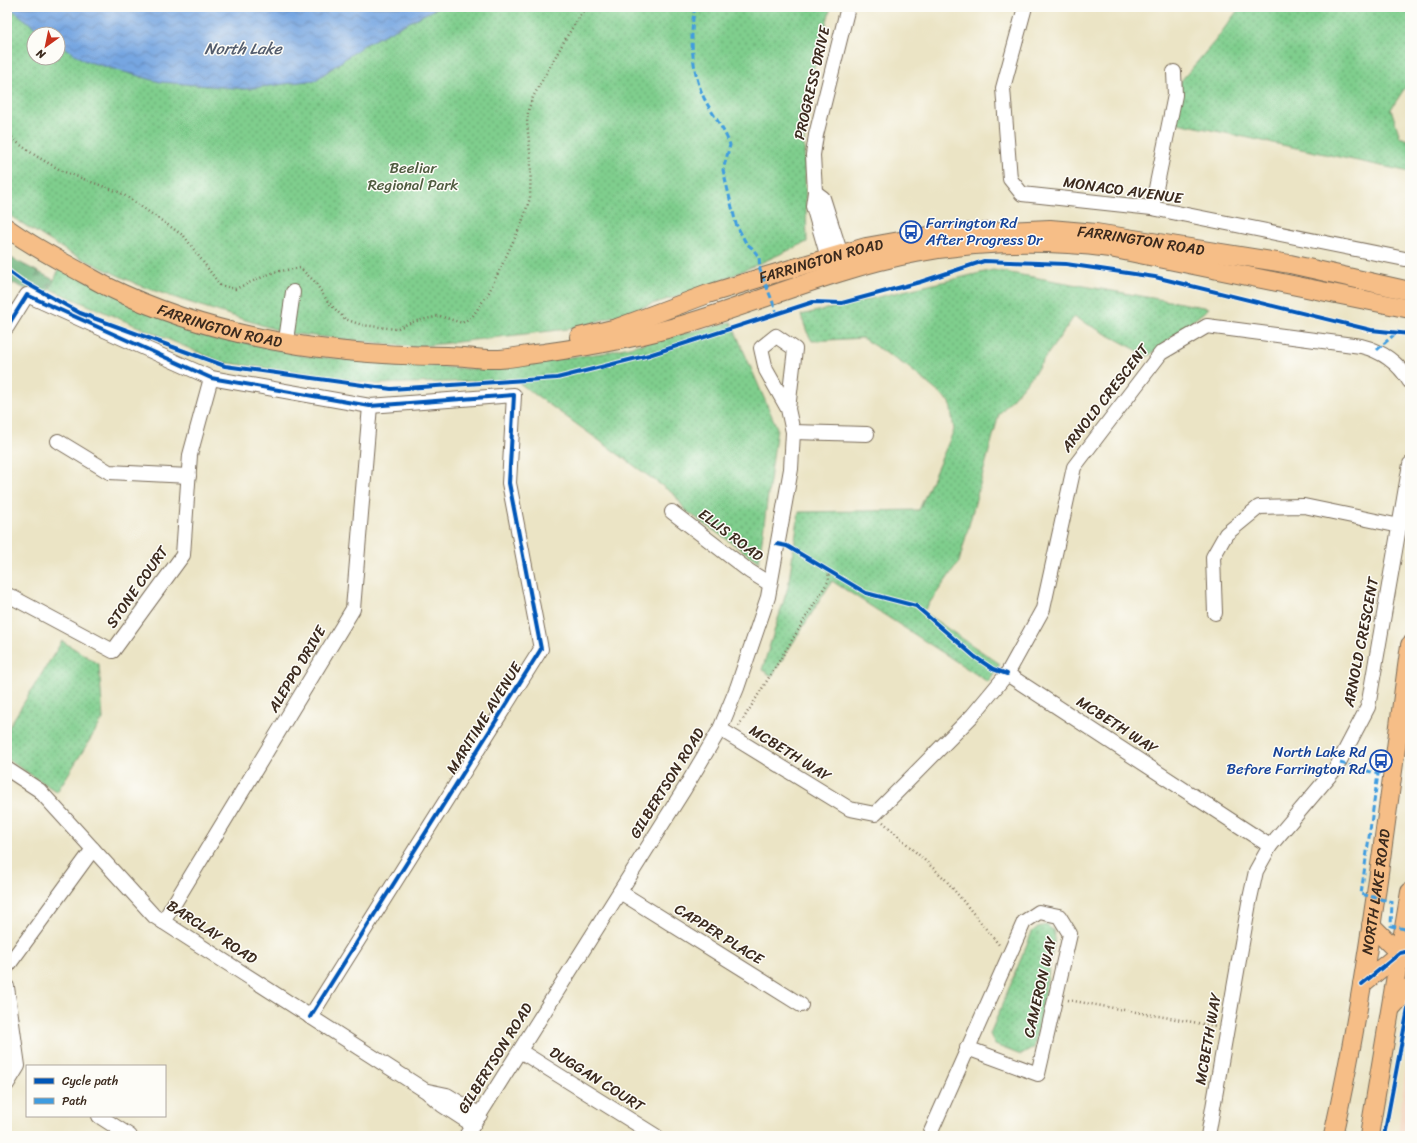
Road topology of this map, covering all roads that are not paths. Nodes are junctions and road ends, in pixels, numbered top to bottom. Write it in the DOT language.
graph roads {
  1 [pos="848,7"];
  2 [pos="1025,7"];
  3 [pos="1174,72"];
  4 [pos="1152,208"];
  5 [pos="7,228"];
  6 [pos="1410,260"];
  7 [pos="1290,264"];
  8 [pos="837,265"];
  9 [pos="1247,274"];
  10 [pos="1410,283"];
  11 [pos="1410,291"];
  12 [pos="293,292"];
  13 [pos="1410,308"];
  14 [pos="1410,312"];
  15 [pos="7,328"];
  16 [pos="288,344"];
  17 [pos="211,378"];
  18 [pos="1410,382"];
  19 [pos="370,406"];
  20 [pos="788,408"];
  21 [pos="793,432"];
  22 [pos="867,434"];
  23 [pos="58,442"];
  24 [pos="1410,464"];
  25 [pos="189,476"];
  26 [pos="672,512"];
  27 [pos="1400,526"];
  28 [pos="770,584"];
  29 [pos="10,596"];
  30 [pos="1215,613"];
  31 [pos="1410,645"];
  32 [pos="1007,674"];
  33 [pos="720,729"];
  34 [pos="7,769"];
  35 [pos="1270,846"];
  36 [pos="93,849"];
  37 [pos="620,892"];
  38 [pos="1410,892"];
  39 [pos="163,922"];
  40 [pos="1371,925"];
  41 [pos="1407,956"];
  42 [pos="7,967"];
  43 [pos="1362,984"];
  44 [pos="7,987"];
  45 [pos="1410,987"];
  46 [pos="800,1005"];
  47 [pos="1392,1007"];
  48 [pos="310,1017"];
  49 [pos="967,1048"];
  50 [pos="520,1051"];
  51 [pos="23,1068"];
  52 [pos="7,1084"];
  53 [pos="100,1117"];
  54 [pos="473,1125"];
  55 [pos="130,1136"];
  56 [pos="656,1136"];
  57 [pos="929,1136"];
  58 [pos="1208,1136"];
  59 [pos="1333,1136"];
  60 [pos="1369,1136"];
  1 -- 8 [label="street, PROGRESS DRIVE"];
  2 -- 4 [label="street, MONACO AVENUE"];
  3 -- 4 [label="street"];
  4 -- 6 [label="street, MONACO AVENUE"];
  5 -- 16 [label="main road, FARRINGTON ROAD"];
  7 -- 8 [label="main road, FARRINGTON ROAD"];
  7 -- 10 [label="main road"];
  7 -- 11 [label="main road, FARRINGTON ROAD"];
  8 -- 9 [label="main road, FARRINGTON ROAD"];
  8 -- 16 [label="main road, FARRINGTON ROAD"];
  9 -- 13 [label="main road, FARRINGTON ROAD"];
  9 -- 14 [label="main road"];
  12 -- 16 [label="street"];
  15 -- 17 [label="street"];
  17 -- 19 [label="street"];
  17 -- 25 [label="street, STONE COURT"];
  18 -- 32 [label="street, ARNOLD CRESCENT"];
  19 -- 39 [label="street, ALEPPO DRIVE"];
  19 -- 48 [label="street, MARITIME AVENUE"];
  20 -- 21 [label="street, GILBERTSON ROAD"];
  21 -- 22 [label="street"];
  21 -- 28 [label="street, GILBERTSON ROAD"];
  23 -- 25 [label="street"];
  24 -- 27 [label="street, ARNOLD CRESCENT"];
  25 -- 29 [label="street, STONE COURT"];
  26 -- 28 [label="street, ELLIS ROAD"];
  27 -- 30 [label="street"];
  27 -- 35 [label="street, ARNOLD CRESCENT"];
  28 -- 33 [label="street, GILBERTSON ROAD"];
  31 -- 40 [label="main road, NORTH LAKE ROAD"];
  32 -- 33 [label="street, MCBETH WAY"];
  32 -- 35 [label="street, MCBETH WAY"];
  33 -- 37 [label="street, GILBERTSON ROAD"];
  34 -- 36 [label="street, BARCLAY ROAD"];
  35 -- 58 [label="street, MCBETH WAY"];
  36 -- 39 [label="street, BARCLAY ROAD"];
  36 -- 42 [label="street"];
  37 -- 46 [label="street, CAPPER PLACE"];
  37 -- 50 [label="street, GILBERTSON ROAD"];
  38 -- 41 [label="main road"];
  39 -- 48 [label="street, BARCLAY ROAD"];
  40 -- 41 [label="main road"];
  40 -- 43 [label="main road, NORTH LAKE ROAD"];
  41 -- 43 [label="main road"];
  41 -- 47 [label="main road"];
  43 -- 59 [label="main road, NORTH LAKE ROAD"];
  44 -- 51 [label="street"];
  45 -- 47 [label="main road"];
  47 -- 60 [label="main road"];
  48 -- 54 [label="street, BARCLAY ROAD"];
  49 -- 49 [label="street, CAMERON WAY"];
  49 -- 57 [label="street, CAMERON WAY"];
  50 -- 54 [label="street, GILBERTSON ROAD"];
  50 -- 56 [label="street, DUGGAN COURT"];
  51 -- 52 [label="street"];
  53 -- 55 [label="street"];
}
